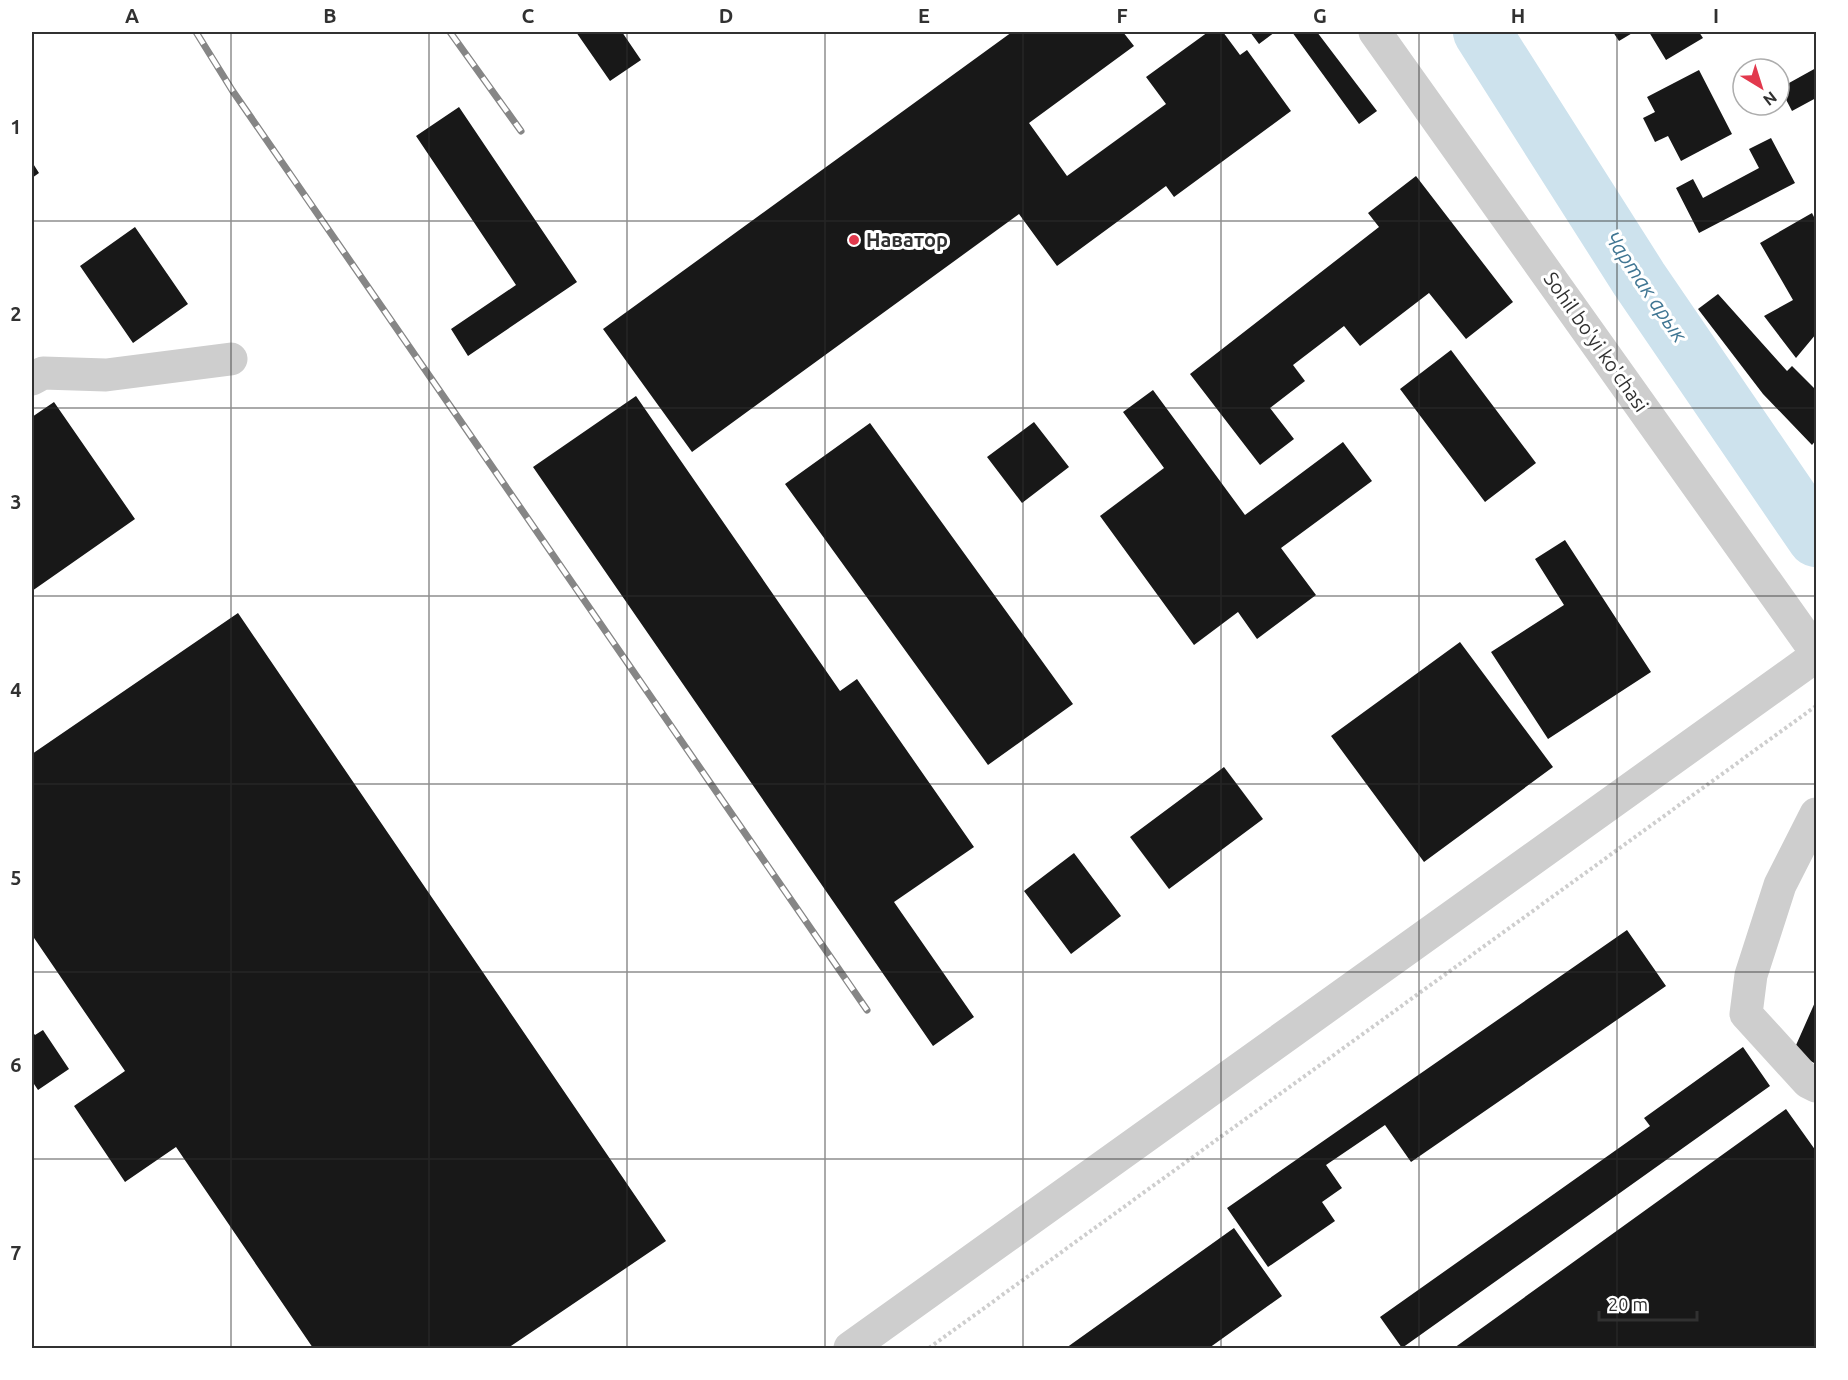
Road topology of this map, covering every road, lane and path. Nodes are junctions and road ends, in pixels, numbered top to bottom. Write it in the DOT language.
graph roads {
  1 [pos="1375,32"];
  2 [pos="231,359"];
  3 [pos="32,379"];
  4 [pos="1816,654"];
  5 [pos="1816,706"];
  6 [pos="1816,814"];
  7 [pos="1816,1086"];
  8 [pos="850,1348"];
  9 [pos="929,1348"];
  1 -- 4 [label="street, Sohil bo'yi ko'chasi"];
  2 -- 3 [label="street"];
  4 -- 8 [label="street"];
  5 -- 9 [label="path"];
  6 -- 7 [label="street"];
}
